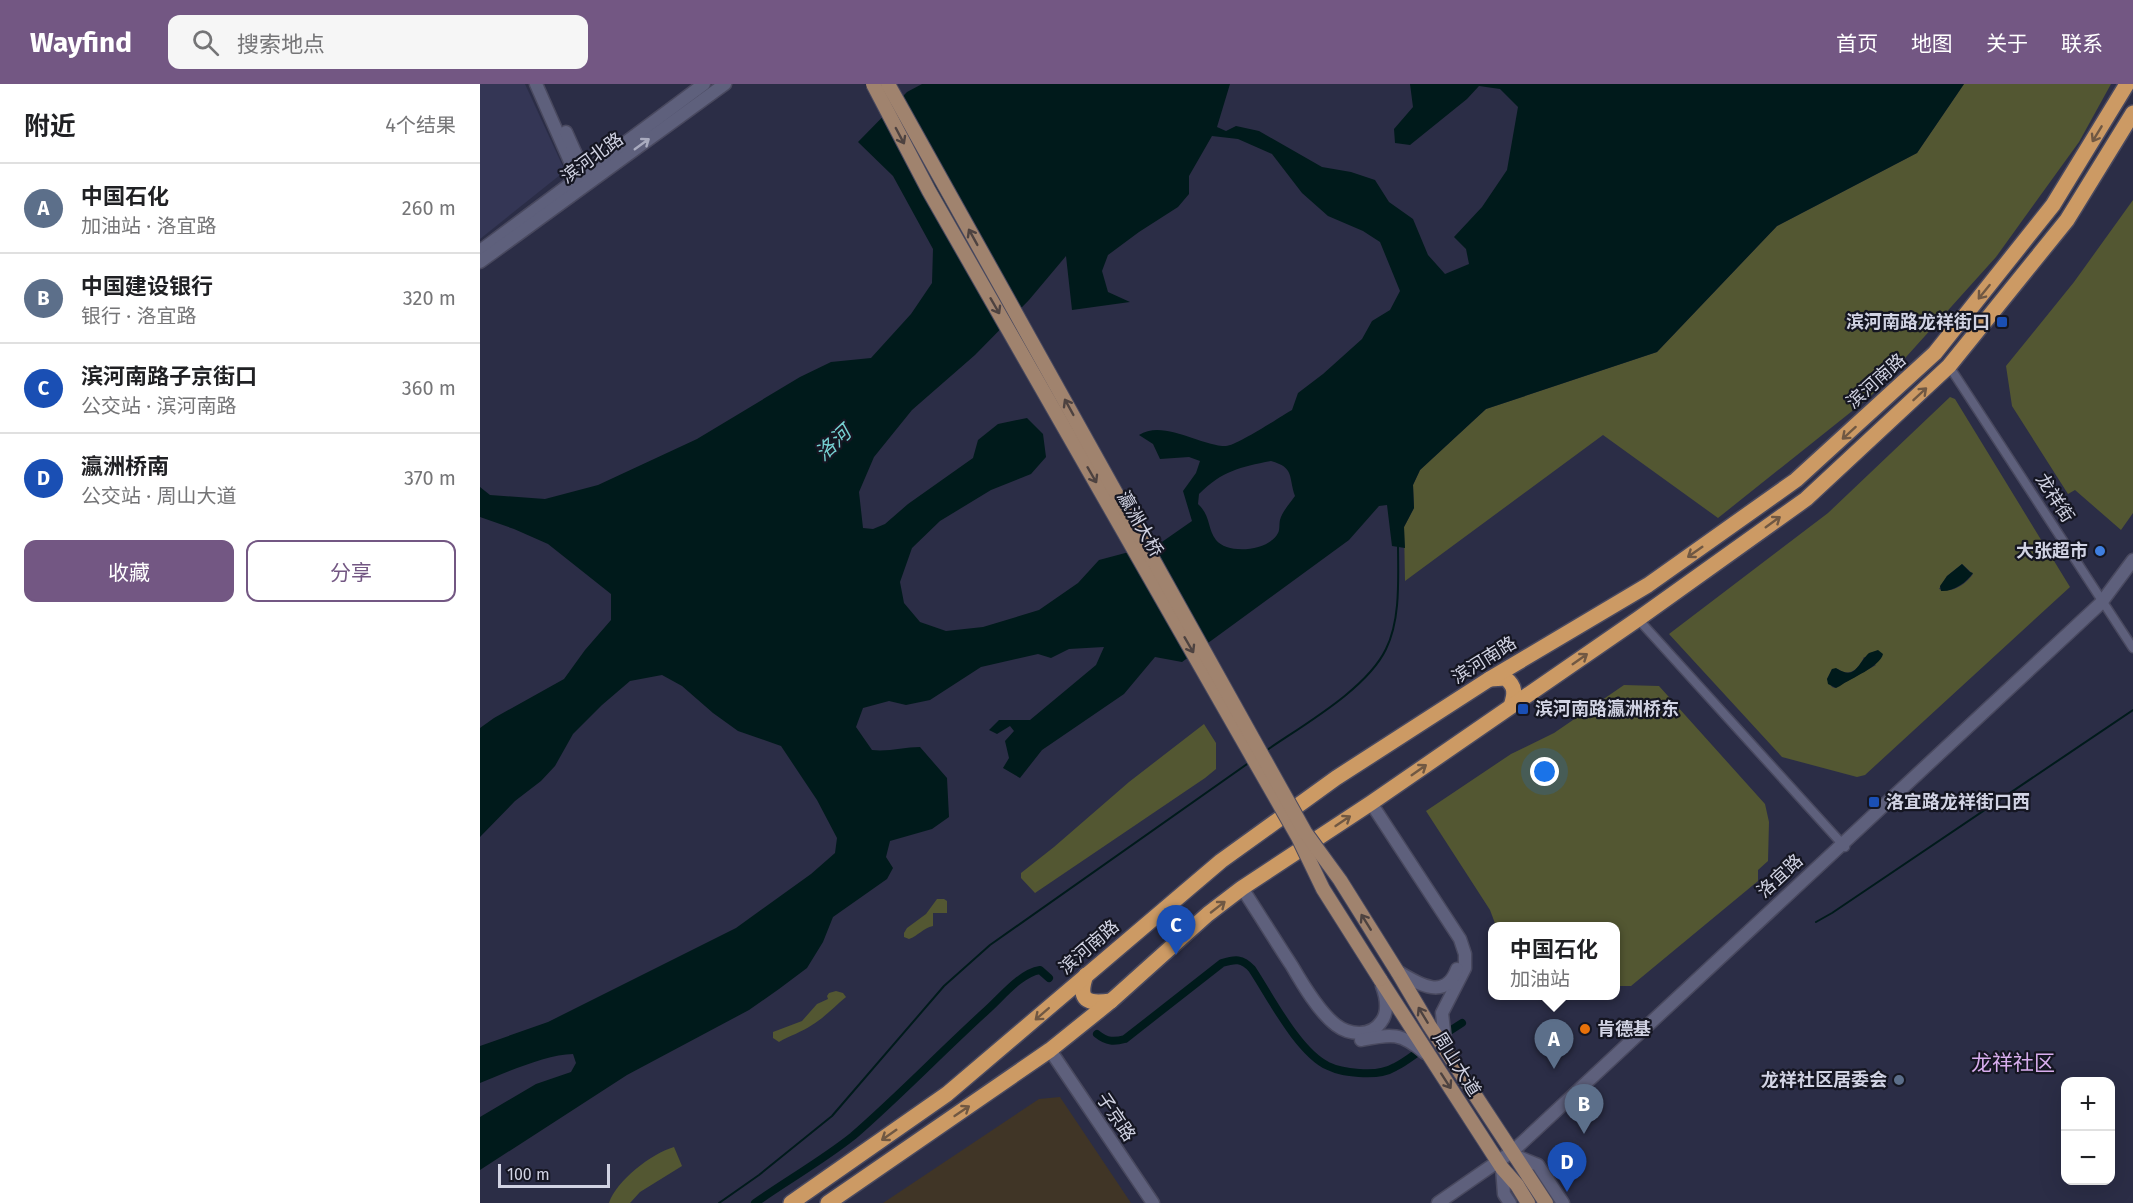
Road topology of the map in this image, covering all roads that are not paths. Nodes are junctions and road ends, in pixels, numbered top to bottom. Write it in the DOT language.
graph roads {
  1 [pos="536,84"];
  2 [pos="544,84"];
  3 [pos="704,84"];
  4 [pos="724,84"];
  5 [pos="873,84"];
  6 [pos="888,84"];
  7 [pos="2127,84"];
  8 [pos="2133,113"];
  9 [pos="583,180"];
  10 [pos="480,251"];
  11 [pos="480,261"];
  12 [pos="1949,366"];
  13 [pos="2133,560"];
  14 [pos="2133,570"];
  15 [pos="2104,604"];
  16 [pos="1638,619"];
  17 [pos="2133,648"];
  18 [pos="1488,680"];
  19 [pos="1511,706"];
  20 [pos="1371,803"];
  21 [pos="1843,846"];
  22 [pos="1242,888"];
  23 [pos="1448,922"];
  24 [pos="1396,971"];
  25 [pos="1086,975"];
  26 [pos="1380,979"];
  27 [pos="1308,992"];
  28 [pos="1111,1001"];
  29 [pos="1050,1050"];
  30 [pos="1446,1051"];
  31 [pos="1433,1060"];
  32 [pos="1514,1154"];
  33 [pos="1500,1165"];
  34 [pos="791,1203"];
  35 [pos="828,1203"];
  36 [pos="1153,1203"];
  37 [pos="1438,1203"];
  38 [pos="1449,1203"];
  39 [pos="1510,1203"];
  40 [pos="1528,1203"];
  41 [pos="1546,1203"];
  42 [pos="1563,1203"];
  1 -- 9 [label="main road"];
  2 -- 9 [label="main road"];
  3 -- 9 [label="main road, 滨河北路"];
  9 -- 4 [label="main road, 滨河北路, one-way"];
  5 -- 26 [label="main road, 瀛洲大桥, one-way, bridge"];
  24 -- 6 [label="main road, 瀛洲大桥, one-way, bridge"];
  7 -- 18 [label="highway, 滨河南路, one-way"];
  8 -- 12 [label="highway"];
  9 -- 10 [label="main road, 滨河北路"];
  9 -- 11 [label="main road, 滨河北路"];
  12 -- 15 [label="street, 龙祥街"];
  16 -- 12 [label="highway, one-way"];
  13 -- 15 [label="main road, 洛宜路"];
  14 -- 15 [label="main road, 洛宜路"];
  15 -- 17 [label="street, 龙祥街"];
  15 -- 21 [label="main road, 洛宜路"];
  19 -- 16 [label="highway, one-way"];
  16 -- 21 [label="street"];
  18 -- 19 [label="highway"];
  18 -- 25 [label="highway, 滨河南路"];
  20 -- 19 [label="highway, one-way"];
  22 -- 20 [label="highway, one-way"];
  20 -- 23 [label="main road"];
  21 -- 32 [label="main road, 洛宜路"];
  22 -- 27 [label="main road"];
  28 -- 22 [label="highway, one-way"];
  23 -- 24 [label="main road"];
  23 -- 30 [label="main road"];
  30 -- 24 [label="main road, 周山大道, one-way"];
  25 -- 28 [label="highway"];
  25 -- 34 [label="highway, 滨河南路, one-way"];
  26 -- 27 [label="main road"];
  26 -- 31 [label="main road, 周山大道"];
  27 -- 31 [label="main road"];
  28 -- 29 [label="highway"];
  35 -- 29 [label="highway, one-way"];
  29 -- 36 [label="main road, 子京路"];
  30 -- 32 [label="main road, 周山大道"];
  31 -- 33 [label="main road, 周山大道, one-way"];
  32 -- 33 [label="main road, 洛宜路"];
  32 -- 41 [label="main road, 周山大道"];
  32 -- 42 [label="main road, 周山大道"];
  33 -- 37 [label="main road, 洛宜路"];
  33 -- 38 [label="main road, 洛宜路"];
  33 -- 39 [label="main road, 周山大道"];
  33 -- 40 [label="main road, 周山大道"];
}
